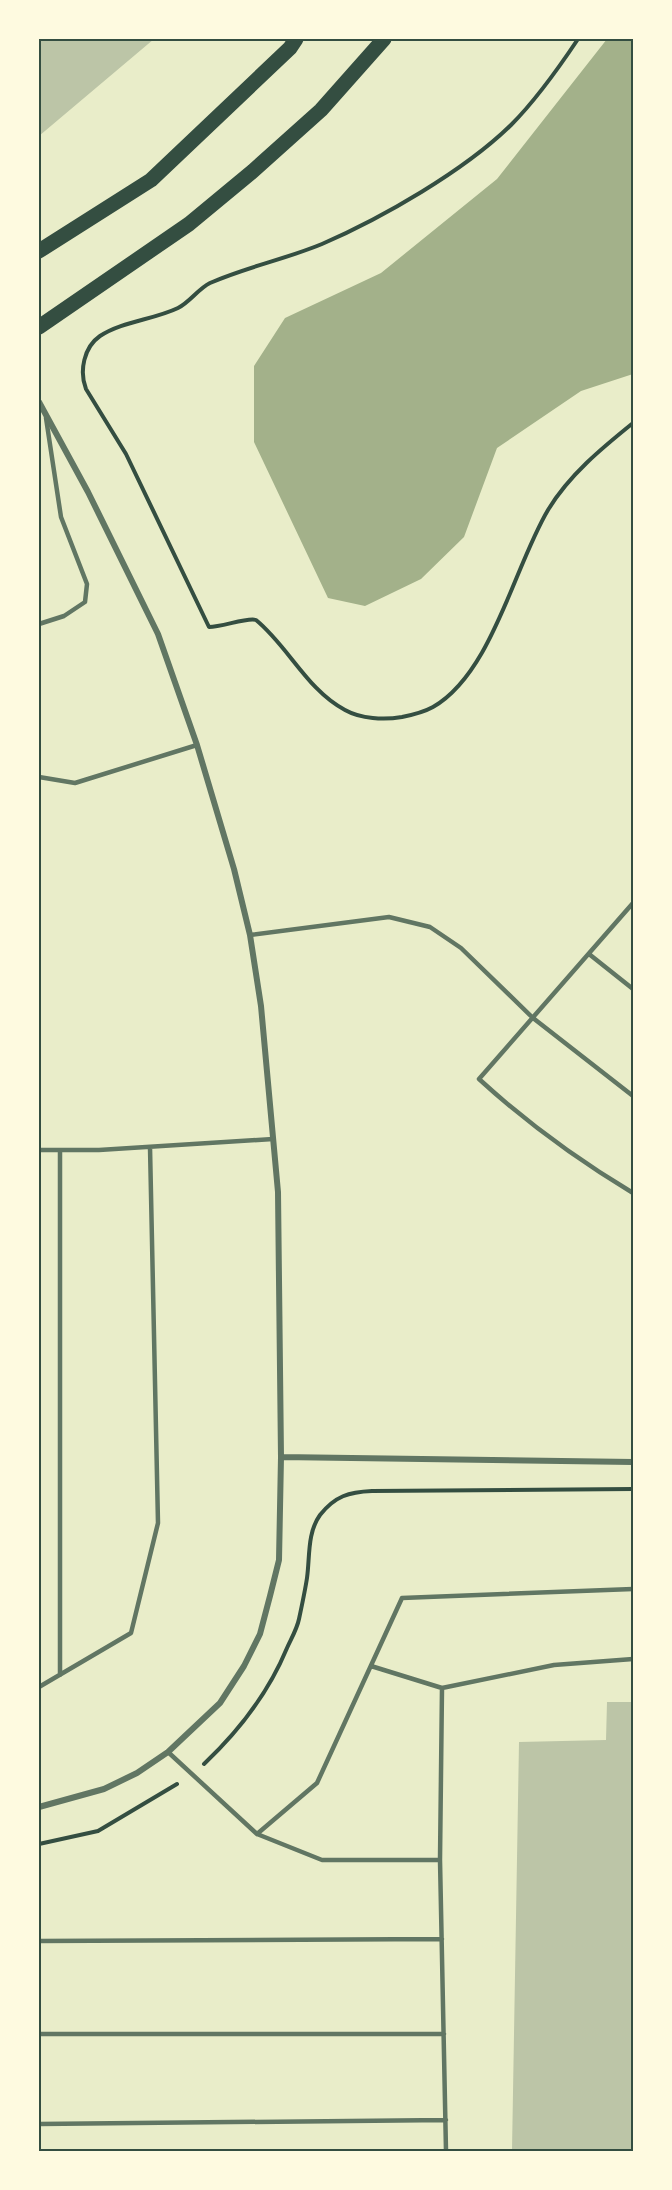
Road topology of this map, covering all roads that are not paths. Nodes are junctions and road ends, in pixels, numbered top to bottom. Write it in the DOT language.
graph roads {
  1 [pos="296,39"];
  2 [pos="384,39"];
  3 [pos="39,251"];
  4 [pos="39,327"];
  5 [pos="39,402"];
  6 [pos="46,418"];
  7 [pos="39,624"];
  8 [pos="197,744"];
  9 [pos="39,777"];
  10 [pos="633,903"];
  11 [pos="249,935"];
  12 [pos="589,954"];
  13 [pos="633,989"];
  14 [pos="532,1018"];
  15 [pos="633,1096"];
  16 [pos="273,1139"];
  17 [pos="150,1147"];
  18 [pos="39,1150"];
  19 [pos="60,1150"];
  20 [pos="633,1192"];
  21 [pos="281,1457"];
  22 [pos="633,1462"];
  23 [pos="633,1589"];
  24 [pos="633,1659"];
  25 [pos="371,1666"];
  26 [pos="60,1675"];
  27 [pos="39,1687"];
  28 [pos="442,1688"];
  29 [pos="168,1752"];
  30 [pos="39,1807"];
  31 [pos="257,1834"];
  32 [pos="440,1860"];
  33 [pos="442,1939"];
  34 [pos="39,1941"];
  35 [pos="39,2034"];
  36 [pos="444,2034"];
  37 [pos="446,2120"];
  38 [pos="39,2124"];
  39 [pos="446,2151"];
  1 -- 3 [label="main road"];
  2 -- 4 [label="main road"];
  5 -- 6 [label="street"];
  6 -- 7 [label="lane"];
  6 -- 8 [label="street"];
  8 -- 9 [label="lane"];
  8 -- 11 [label="street"];
  10 -- 12 [label="lane"];
  11 -- 14 [label="lane"];
  11 -- 16 [label="street"];
  12 -- 13 [label="lane"];
  12 -- 14 [label="lane"];
  14 -- 15 [label="lane"];
  14 -- 20 [label="lane"];
  16 -- 17 [label="lane"];
  16 -- 21 [label="street"];
  17 -- 19 [label="lane"];
  17 -- 26 [label="lane"];
  18 -- 19 [label="lane"];
  19 -- 26 [label="lane"];
  21 -- 22 [label="street"];
  21 -- 29 [label="street"];
  23 -- 25 [label="lane"];
  24 -- 28 [label="lane"];
  25 -- 28 [label="lane"];
  25 -- 31 [label="lane"];
  26 -- 27 [label="lane"];
  28 -- 32 [label="lane"];
  29 -- 30 [label="street"];
  29 -- 31 [label="lane"];
  31 -- 32 [label="lane"];
  32 -- 33 [label="lane"];
  33 -- 34 [label="lane"];
  33 -- 36 [label="lane"];
  35 -- 36 [label="lane"];
  36 -- 37 [label="lane"];
  37 -- 38 [label="lane"];
  37 -- 39 [label="lane"];
}
